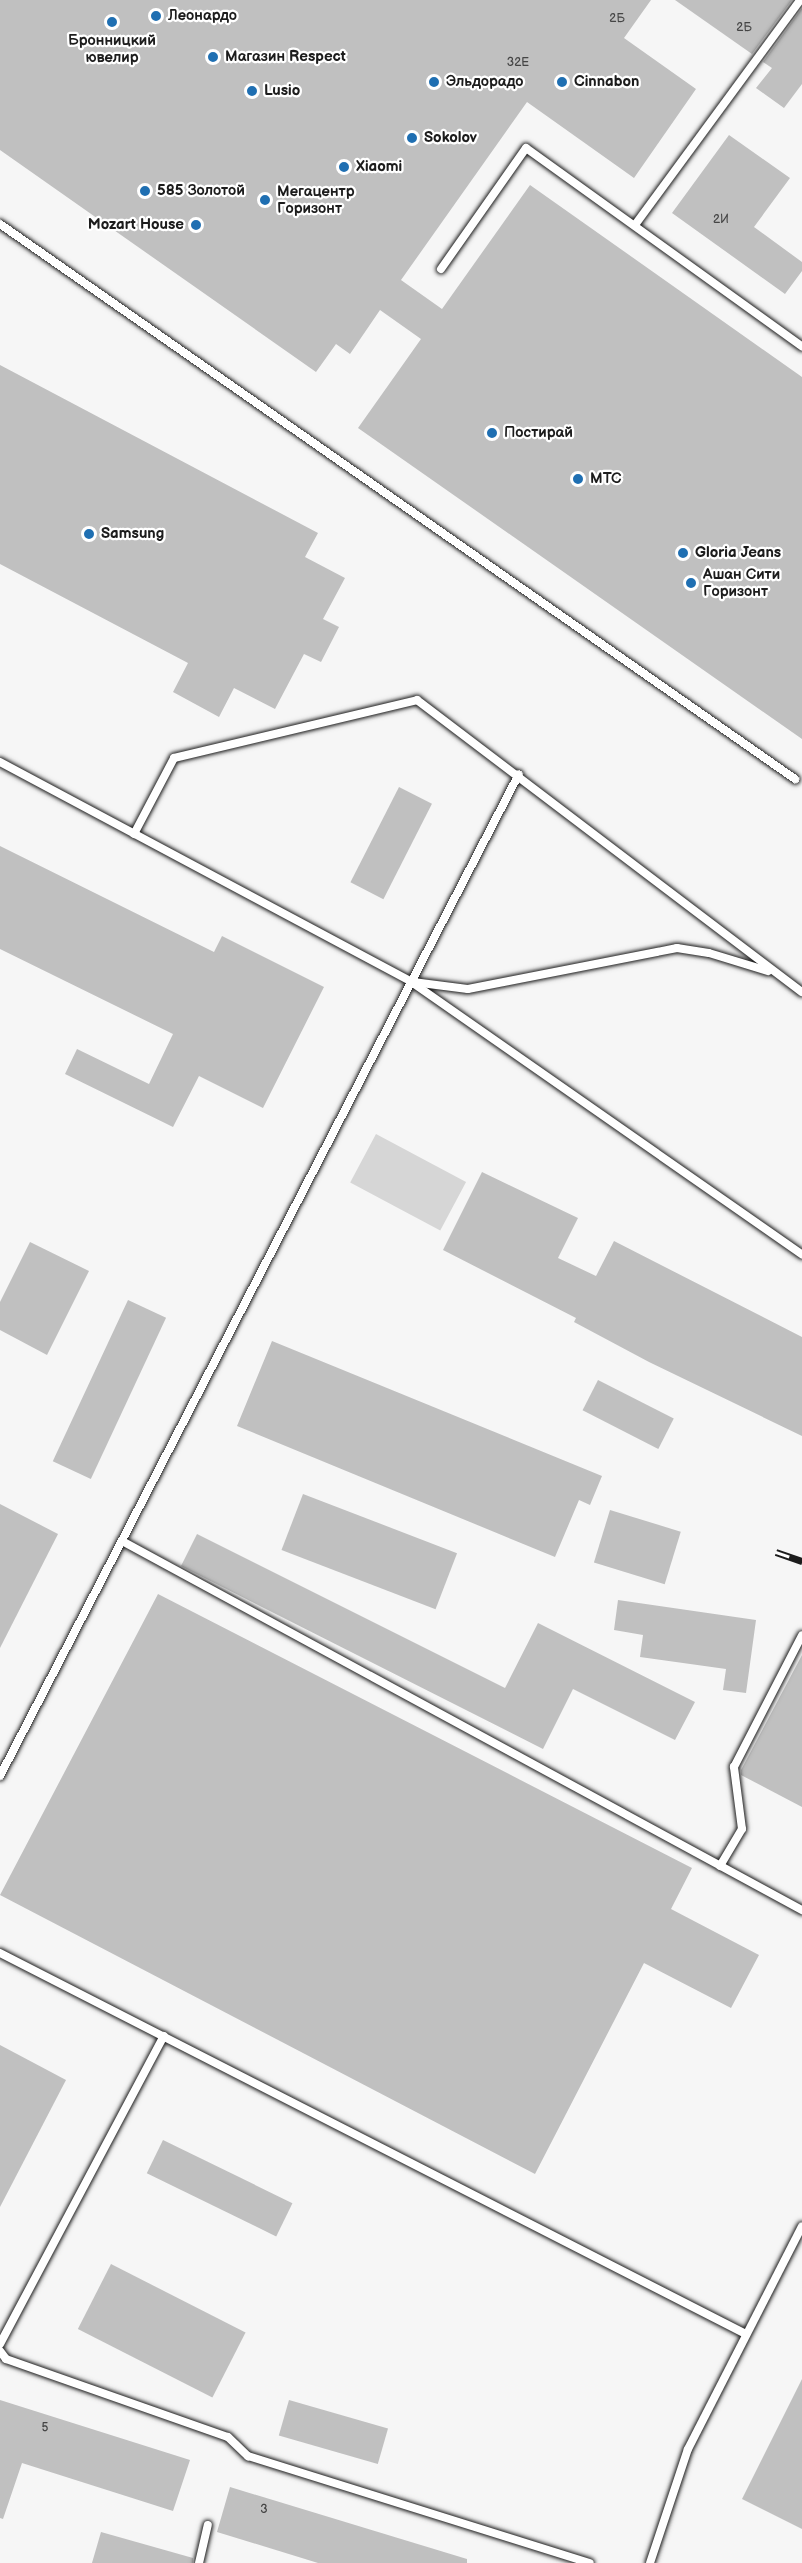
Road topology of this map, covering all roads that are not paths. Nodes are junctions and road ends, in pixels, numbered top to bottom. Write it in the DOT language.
graph roads {
  1 [pos="800,0"];
  2 [pos="0,224"];
  3 [pos="635,225"];
  4 [pos="441,269"];
  5 [pos="802,346"];
  6 [pos="0,762"];
  7 [pos="519,774"];
  8 [pos="795,779"];
  9 [pos="134,834"];
  10 [pos="779,976"];
  11 [pos="410,981"];
  12 [pos="802,992"];
  13 [pos="802,1254"];
  14 [pos="122,1541"];
  15 [pos="802,1635"];
  16 [pos="0,1776"];
  17 [pos="720,1866"];
  18 [pos="802,1910"];
  19 [pos="0,1953"];
  20 [pos="164,2036"];
  21 [pos="802,2226"];
  22 [pos="744,2333"];
  23 [pos="0,2344"];
  24 [pos="0,2351"];
  25 [pos="208,2525"];
  26 [pos="199,2563"];
  27 [pos="590,2563"];
  28 [pos="650,2563"];
  1 -- 3 [label="lane"];
  2 -- 8 [label="lane"];
  3 -- 4 [label="lane"];
  3 -- 5 [label="lane"];
  6 -- 9 [label="lane"];
  7 -- 9 [label="lane"];
  7 -- 10 [label="lane"];
  7 -- 11 [label="lane"];
  9 -- 11 [label="lane"];
  10 -- 11 [label="lane"];
  10 -- 12 [label="lane"];
  11 -- 13 [label="lane"];
  11 -- 14 [label="lane"];
  14 -- 16 [label="lane"];
  14 -- 17 [label="lane"];
  15 -- 17 [label="lane"];
  17 -- 18 [label="lane"];
  19 -- 20 [label="lane"];
  20 -- 22 [label="lane"];
  20 -- 23 [label="lane"];
  21 -- 22 [label="lane"];
  22 -- 28 [label="lane"];
  24 -- 27 [label="lane"];
  25 -- 26 [label="lane"];
}
